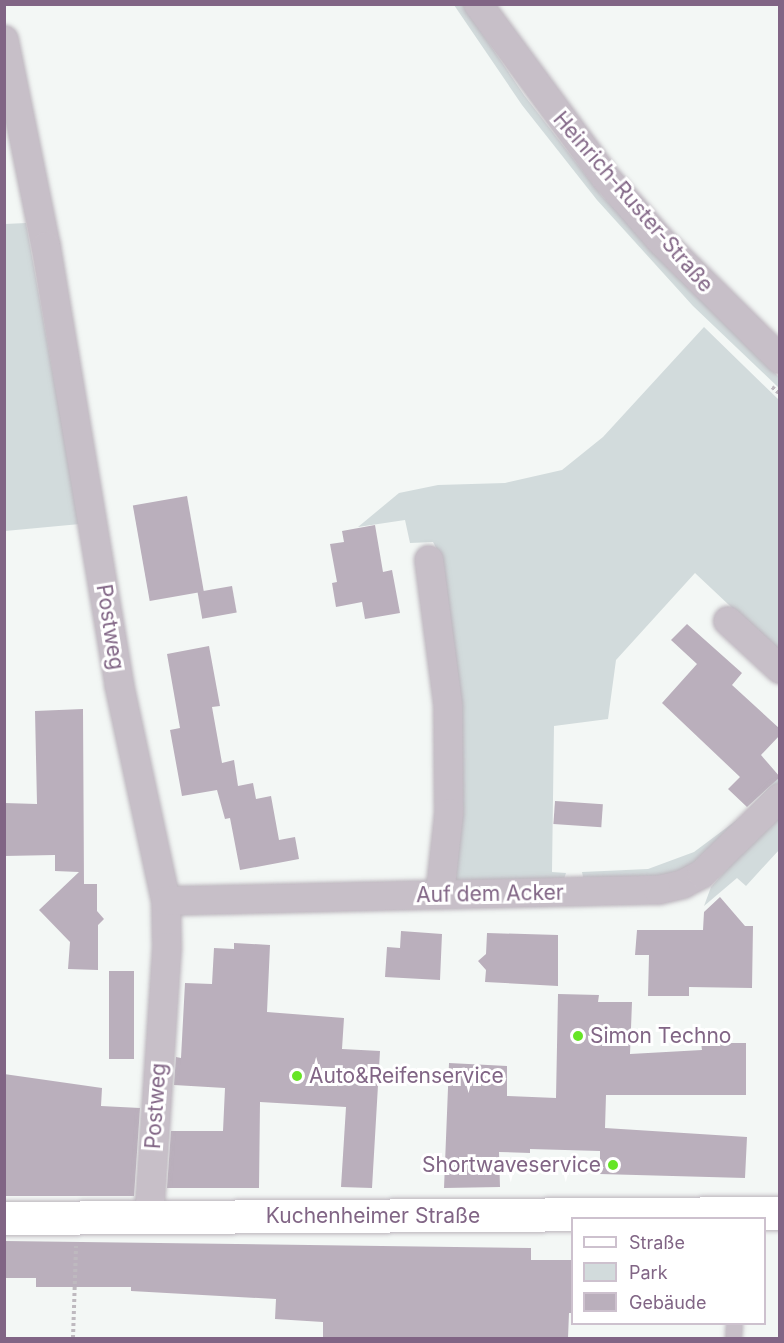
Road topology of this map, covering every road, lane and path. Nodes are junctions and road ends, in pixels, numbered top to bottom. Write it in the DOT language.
graph roads {
  1 [pos="478,4"];
  2 [pos="4,40"];
  3 [pos="780,359"];
  4 [pos="429,560"];
  5 [pos="728,621"];
  6 [pos="780,669"];
  7 [pos="780,798"];
  8 [pos="440,895"];
  9 [pos="166,901"];
  10 [pos="780,1213"];
  11 [pos="149,1216"];
  12 [pos="741,1216"];
  13 [pos="4,1218"];
  14 [pos="76,1218"];
  15 [pos="73,1338"];
  1 -- 3 [label="street, Heinrich-Ruster-Straße"];
  2 -- 9 [label="street, Postweg"];
  4 -- 8 [label="street"];
  5 -- 6 [label="street"];
  7 -- 8 [label="street, Auf dem Acker"];
  8 -- 9 [label="street, Auf dem Acker"];
  9 -- 11 [label="street, Postweg"];
  10 -- 12 [label="main road, Kuchenheimer Straße"];
  11 -- 12 [label="main road, Kuchenheimer Straße"];
  11 -- 14 [label="main road, Kuchenheimer Straße"];
  13 -- 14 [label="main road, Kuchenheimer Straße"];
  14 -- 15 [label="path"];
}
